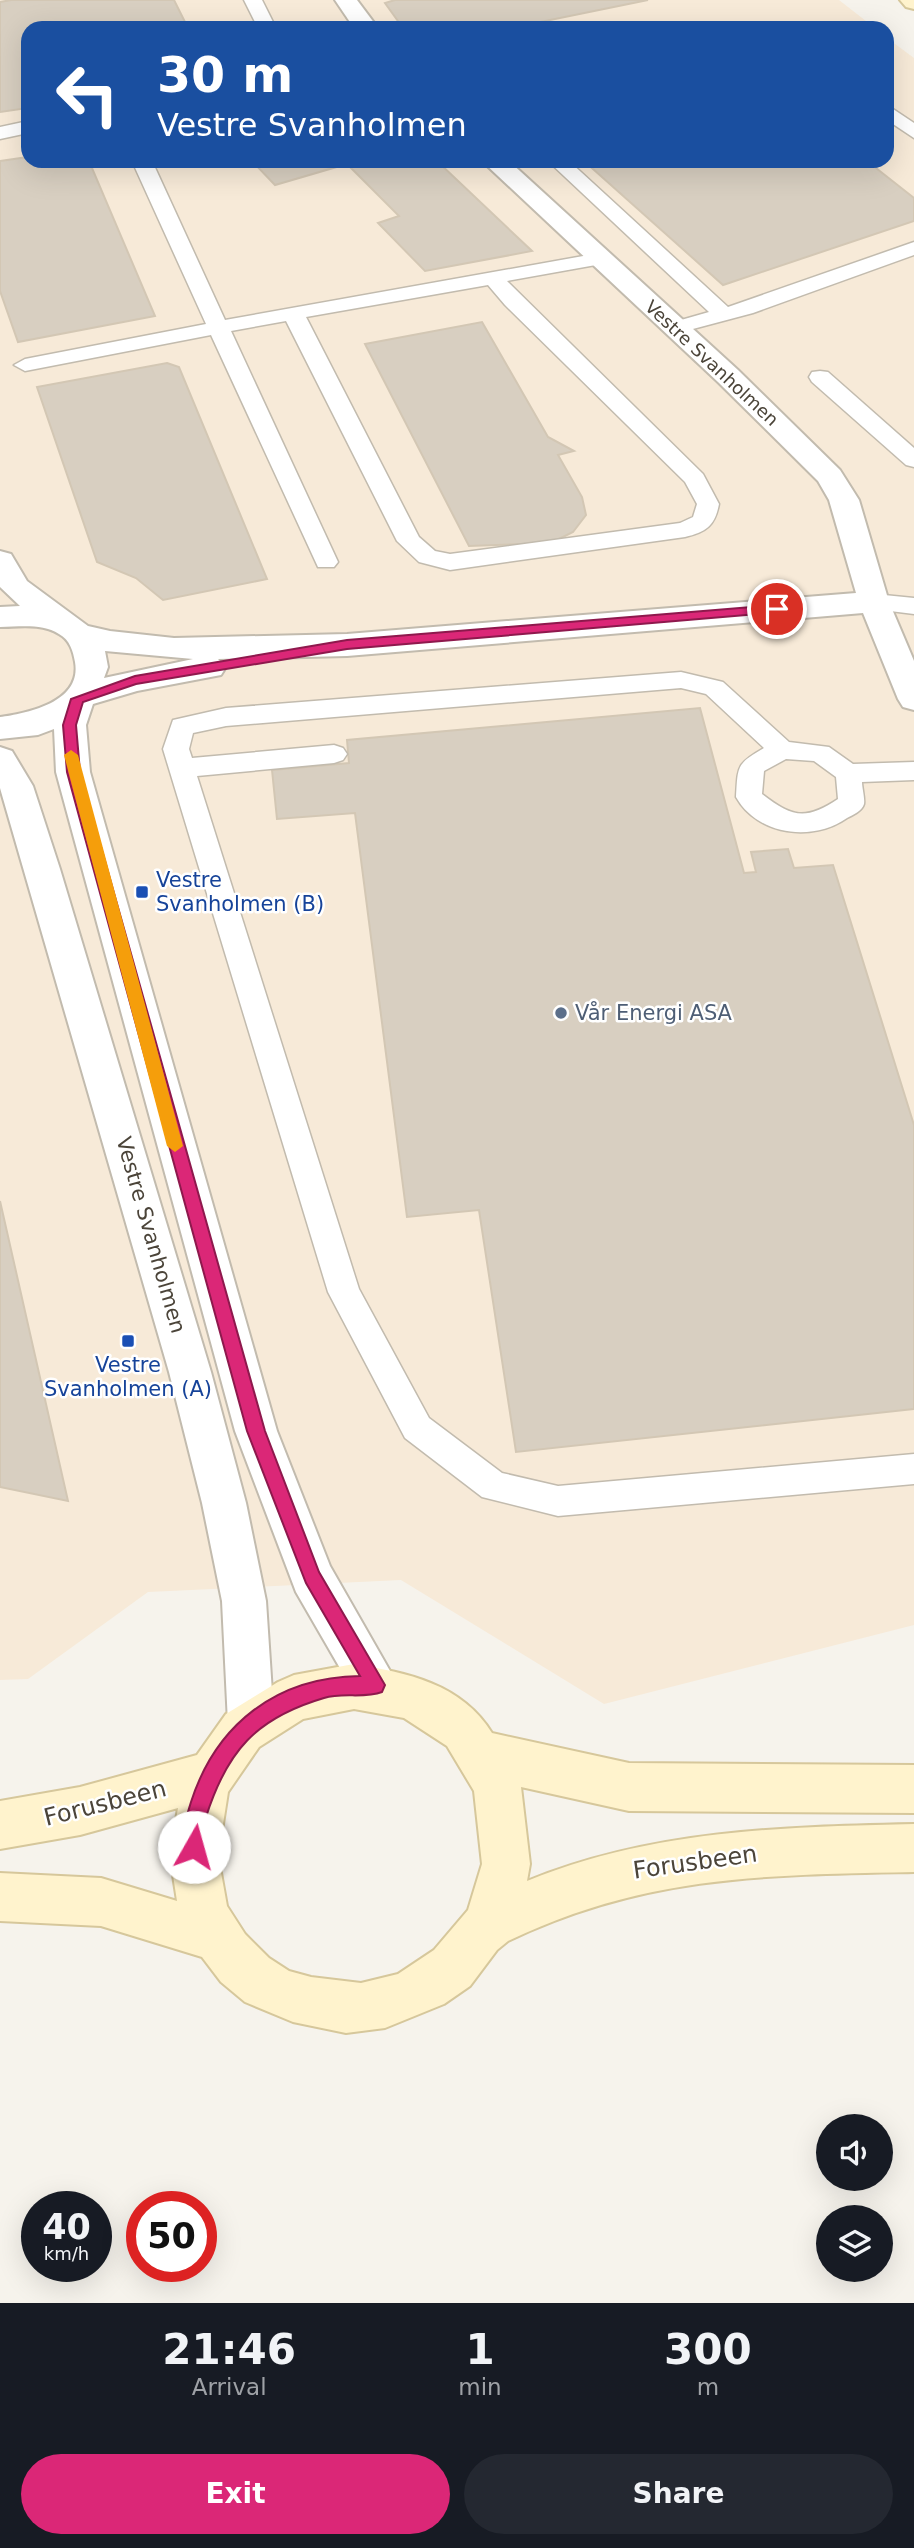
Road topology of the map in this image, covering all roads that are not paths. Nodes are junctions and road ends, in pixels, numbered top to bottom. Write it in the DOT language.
graph roads {
  1 [pos="253,0"];
  2 [pos="346,0"];
  3 [pos="264,21"];
  4 [pos="361,21"];
  5 [pos="894,116"];
  6 [pos="21,128"];
  7 [pos="914,132"];
  8 [pos="0,133"];
  9 [pos="145,168"];
  10 [pos="502,168"];
  11 [pos="566,168"];
  12 [pos="914,248"];
  13 [pos="600,259"];
  14 [pos="493,277"];
  15 [pos="293,313"];
  16 [pos="724,315"];
  17 [pos="220,327"];
  18 [pos="674,328"];
  19 [pos="25,365"];
  20 [pos="820,377"];
  21 [pos="914,460"];
  22 [pos="0,561"];
  23 [pos="327,562"];
  24 [pos="874,602"];
  25 [pos="914,606"];
  26 [pos="0,617"];
  27 [pos="72,629"];
  28 [pos="347,645"];
  29 [pos="79,698"];
  30 [pos="914,699"];
  31 [pos="0,728"];
  32 [pos="782,750"];
  33 [pos="334,754"];
  34 [pos="0,759"];
  35 [pos="181,768"];
  36 [pos="914,771"];
  37 [pos="848,773"];
  38 [pos="914,1469"];
  39 [pos="375,1685"];
  40 [pos="251,1723"];
  41 [pos="484,1754"];
  42 [pos="210,1775"];
  43 [pos="914,1789"];
  44 [pos="0,1825"];
  45 [pos="914,1848"];
  46 [pos="0,1897"];
  47 [pos="486,1926"];
  48 [pos="216,1937"];
  1 -- 3 [label="lane"];
  2 -- 4 [label="street"];
  5 -- 7 [label="lane"];
  6 -- 8 [label="lane"];
  9 -- 17 [label="lane"];
  10 -- 13 [label="street, Vestre Svanholmen"];
  11 -- 16 [label="lane"];
  12 -- 16 [label="lane"];
  13 -- 14 [label="lane"];
  13 -- 18 [label="street, Vestre Svanholmen"];
  14 -- 15 [label="lane"];
  14 -- 15 [label="lane"];
  15 -- 17 [label="lane"];
  16 -- 18 [label="lane"];
  17 -- 19 [label="lane"];
  17 -- 23 [label="lane"];
  18 -- 24 [label="street, Vestre Svanholmen"];
  20 -- 21 [label="lane"];
  22 -- 27 [label="street"];
  24 -- 25 [label="lane"];
  24 -- 28 [label="street"];
  24 -- 30 [label="street, Vestre Svanholmen"];
  26 -- 27 [label="street"];
  27 -- 28 [label="street"];
  27 -- 29 [label="street"];
  28 -- 29 [label="street"];
  29 -- 31 [label="street"];
  29 -- 39 [label="street"];
  32 -- 35 [label="lane"];
  32 -- 37 [label="lane"];
  32 -- 37 [label="lane"];
  33 -- 35 [label="lane"];
  34 -- 40 [label="street, Vestre Svanholmen"];
  35 -- 38 [label="lane"];
  36 -- 37 [label="lane"];
  39 -- 40 [label="main road"];
  39 -- 41 [label="main road"];
  40 -- 42 [label="main road"];
  41 -- 43 [label="main road"];
  41 -- 47 [label="main road"];
  42 -- 44 [label="main road, Forusbeen"];
  42 -- 48 [label="main road"];
  45 -- 47 [label="main road, Forusbeen"];
  46 -- 48 [label="main road"];
  47 -- 48 [label="main road"];
}
